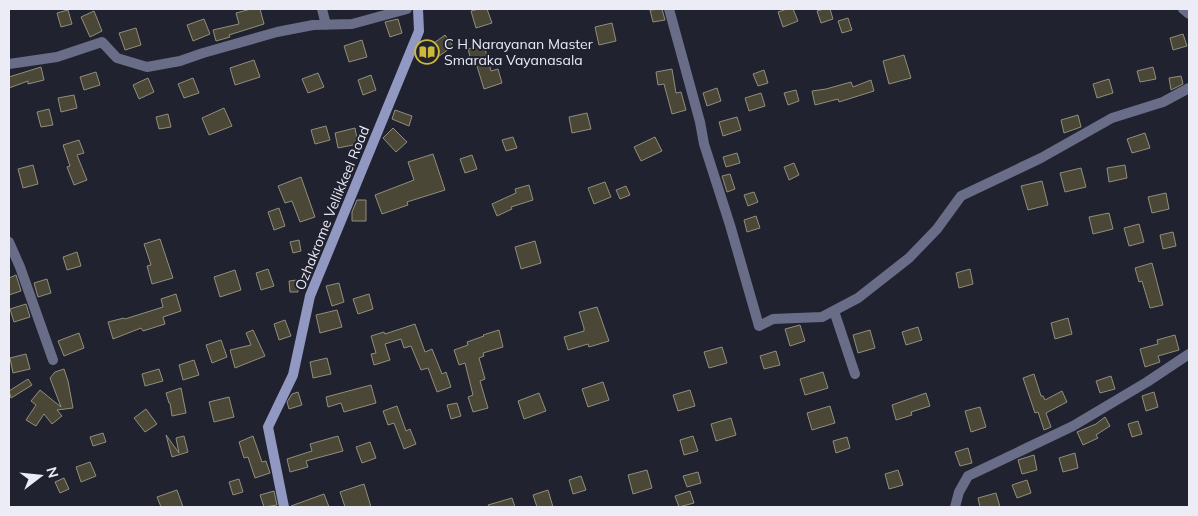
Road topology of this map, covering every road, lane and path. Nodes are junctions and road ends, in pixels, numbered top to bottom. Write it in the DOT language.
graph roads {
  1 [pos="322,9"];
  2 [pos="407,9"];
  3 [pos="418,9"];
  4 [pos="669,9"];
  5 [pos="1183,9"];
  6 [pos="1189,14"];
  7 [pos="326,25"];
  8 [pos="9,64"];
  9 [pos="1189,88"];
  10 [pos="9,242"];
  11 [pos="834,311"];
  12 [pos="1189,354"];
  13 [pos="53,360"];
  14 [pos="855,374"];
  15 [pos="284,507"];
  16 [pos="955,507"];
  1 -- 7 [label="street"];
  2 -- 7 [label="street"];
  3 -- 15 [label="main road, Ozhakrome Vellikkeel Road"];
  4 -- 11 [label="street"];
  5 -- 6 [label="street"];
  7 -- 8 [label="street"];
  9 -- 11 [label="street"];
  10 -- 13 [label="street"];
  11 -- 14 [label="street"];
  12 -- 16 [label="street"];
}
